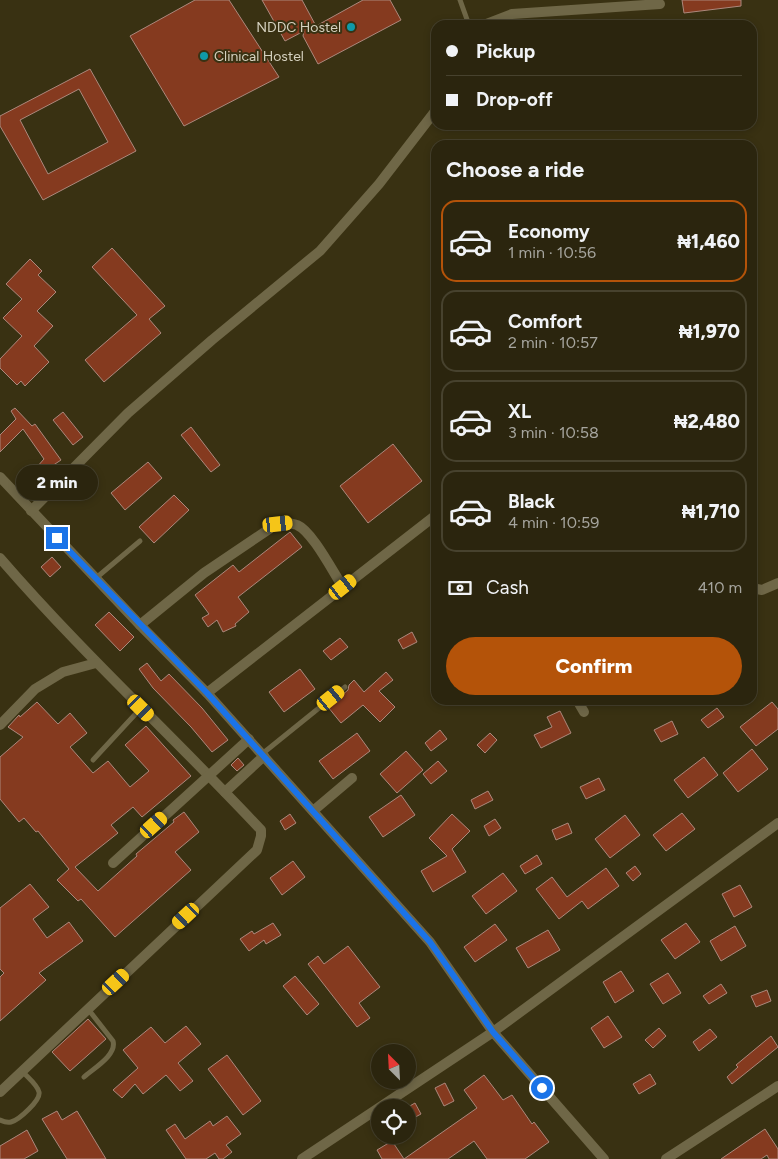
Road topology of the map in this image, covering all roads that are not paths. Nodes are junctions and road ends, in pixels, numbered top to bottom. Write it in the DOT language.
graph roads {
  1 [pos="460,0"];
  2 [pos="660,4"];
  3 [pos="467,20"];
  4 [pos="497,20"];
  5 [pos="431,116"];
  6 [pos="0,477"];
  7 [pos="31,510"];
  8 [pos="431,519"];
  9 [pos="140,541"];
  10 [pos="0,558"];
  11 [pos="96,578"];
  12 [pos="778,584"];
  13 [pos="343,587"];
  14 [pos="757,589"];
  15 [pos="140,624"];
  16 [pos="96,662"];
  17 [pos="345,687"];
  18 [pos="207,693"];
  19 [pos="580,705"];
  20 [pos="141,708"];
  21 [pos="584,712"];
  22 [pos="0,725"];
  23 [pos="249,740"];
  24 [pos="263,755"];
  25 [pos="93,760"];
  26 [pos="209,776"];
  27 [pos="352,778"];
  28 [pos="225,792"];
  29 [pos="312,811"];
  30 [pos="778,824"];
  31 [pos="113,863"];
  32 [pos="88,1009"];
  33 [pos="493,1032"];
  34 [pos="22,1071"];
  35 [pos="84,1077"];
  36 [pos="778,1086"];
  37 [pos="0,1092"];
  38 [pos="0,1120"];
  39 [pos="302,1159"];
  40 [pos="604,1159"];
  41 [pos="666,1159"];
  1 -- 3 [label="lane"];
  2 -- 4 [label="street"];
  5 -- 7 [label="street"];
  6 -- 7 [label="street"];
  7 -- 11 [label="street"];
  8 -- 13 [label="street"];
  9 -- 11 [label="lane"];
  10 -- 16 [label="street"];
  11 -- 15 [label="street"];
  12 -- 14 [label="street"];
  13 -- 15 [label="street"];
  13 -- 18 [label="street"];
  15 -- 18 [label="street"];
  16 -- 20 [label="street"];
  16 -- 22 [label="street"];
  17 -- 24 [label="lane"];
  18 -- 23 [label="street"];
  19 -- 21 [label="street"];
  20 -- 25 [label="lane"];
  20 -- 26 [label="street"];
  23 -- 24 [label="street"];
  23 -- 26 [label="street"];
  24 -- 28 [label="street"];
  24 -- 29 [label="street"];
  26 -- 28 [label="street"];
  26 -- 31 [label="street"];
  27 -- 29 [label="street"];
  28 -- 32 [label="street"];
  29 -- 33 [label="street"];
  30 -- 33 [label="street"];
  32 -- 34 [label="street"];
  32 -- 35 [label="lane"];
  33 -- 39 [label="street"];
  33 -- 40 [label="street"];
  34 -- 37 [label="street"];
  34 -- 38 [label="lane"];
  36 -- 41 [label="street"];
}
